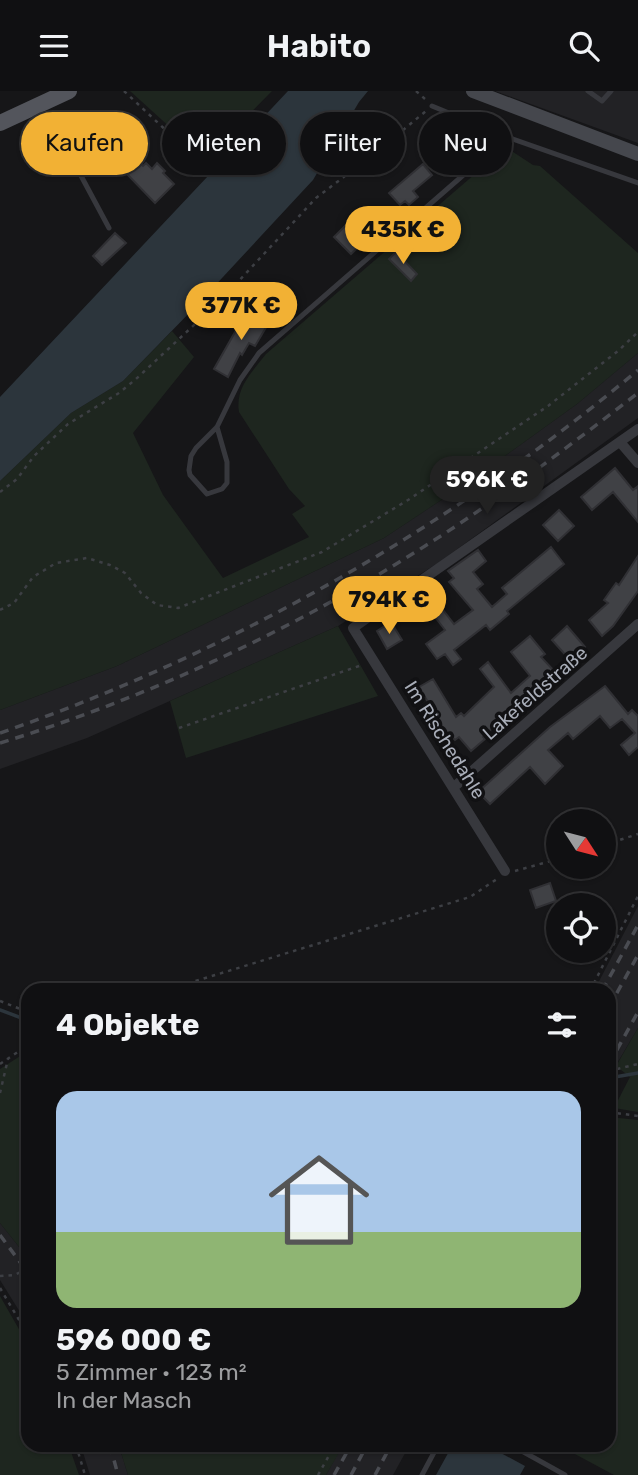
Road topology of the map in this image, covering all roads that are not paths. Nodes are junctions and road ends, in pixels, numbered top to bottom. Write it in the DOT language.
graph roads {
  1 [pos="69,91"];
  2 [pos="473,91"];
  3 [pos="588,91"];
  4 [pos="611,91"];
  5 [pos="432,106"];
  6 [pos="33,108"];
  7 [pos="447,112"];
  8 [pos="0,123"];
  9 [pos="512,138"];
  10 [pos="638,154"];
  11 [pos="464,175"];
  12 [pos="638,183"];
  13 [pos="108,227"];
  14 [pos="217,427"];
  15 [pos="638,429"];
  16 [pos="620,442"];
  17 [pos="638,463"];
  18 [pos="638,624"];
  19 [pos="454,787"];
  20 [pos="505,871"];
  21 [pos="434,1452"];
  22 [pos="524,1452"];
  23 [pos="422,1475"];
  24 [pos="565,1475"];
  1 -- 6 [label="main road"];
  2 -- 10 [label="main road"];
  3 -- 4 [label="lane"];
  5 -- 7 [label="lane"];
  6 -- 8 [label="main road"];
  6 -- 13 [label="lane"];
  9 -- 12 [label="lane"];
  11 -- 14 [label="lane"];
  14 -- 14 [label="lane"];
  15 -- 16 [label="street"];
  16 -- 17 [label="street"];
  16 -- 19 [label="street, Im Rischedahle"];
  18 -- 19 [label="street, Lakefeldstraße"];
  19 -- 20 [label="street, Im Rischedahle"];
  21 -- 23 [label="lane"];
  22 -- 24 [label="lane"];
}
